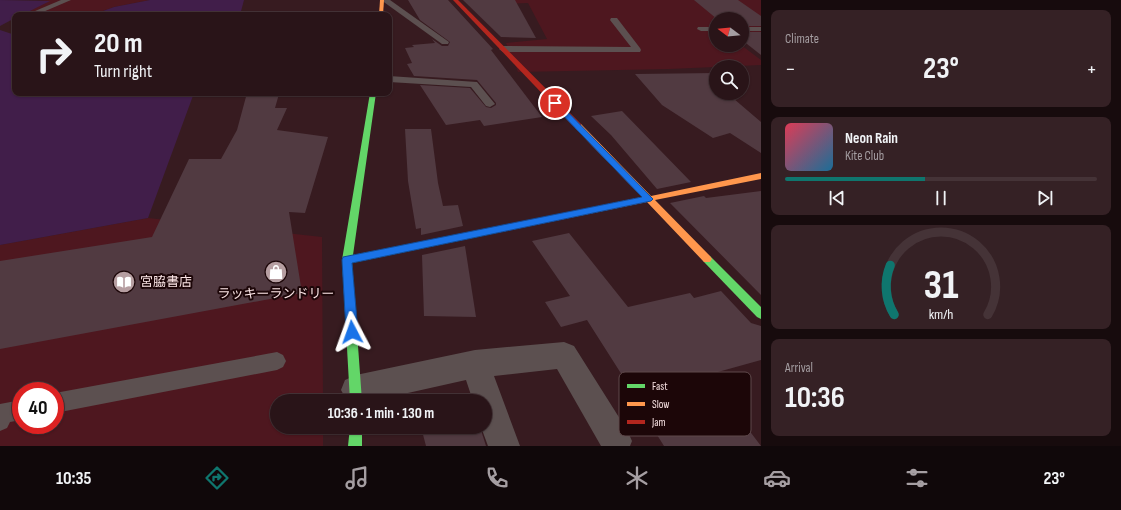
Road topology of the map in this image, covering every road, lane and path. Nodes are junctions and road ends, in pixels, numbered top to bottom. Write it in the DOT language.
graph roads {
  1 [pos="67,0"];
  2 [pos="72,0"];
  3 [pos="384,0"];
  4 [pos="455,0"];
  5 [pos="37,12"];
  6 [pos="382,12"];
  7 [pos="614,20"];
  8 [pos="701,29"];
  9 [pos="709,29"];
  10 [pos="749,29"];
  11 [pos="761,29"];
  12 [pos="445,42"];
  13 [pos="503,49"];
  14 [pos="392,79"];
  15 [pos="373,96"];
  16 [pos="490,104"];
  17 [pos="761,176"];
  18 [pos="648,199"];
  19 [pos="347,260"];
  20 [pos="761,314"];
  21 [pos="277,361"];
  22 [pos="476,364"];
  23 [pos="356,394"];
  24 [pos="360,394"];
  25 [pos="64,401"];
  26 [pos="356,434"];
  27 [pos="616,441"];
  28 [pos="355,446"];
  29 [pos="504,446"];
  1 -- 2 [label="lane"];
  1 -- 5 [label="lane"];
  3 -- 6 [label="street"];
  3 -- 12 [label="lane"];
  4 -- 13 [label="street"];
  7 -- 13 [label="lane"];
  8 -- 9 [label="lane"];
  10 -- 11 [label="lane"];
  13 -- 18 [label="street"];
  14 -- 16 [label="lane"];
  15 -- 19 [label="street"];
  17 -- 18 [label="street"];
  18 -- 19 [label="street"];
  18 -- 20 [label="street"];
  19 -- 23 [label="street"];
  21 -- 25 [label="lane"];
  22 -- 24 [label="street"];
  22 -- 27 [label="street"];
  22 -- 29 [label="street"];
  26 -- 28 [label="street"];
}
